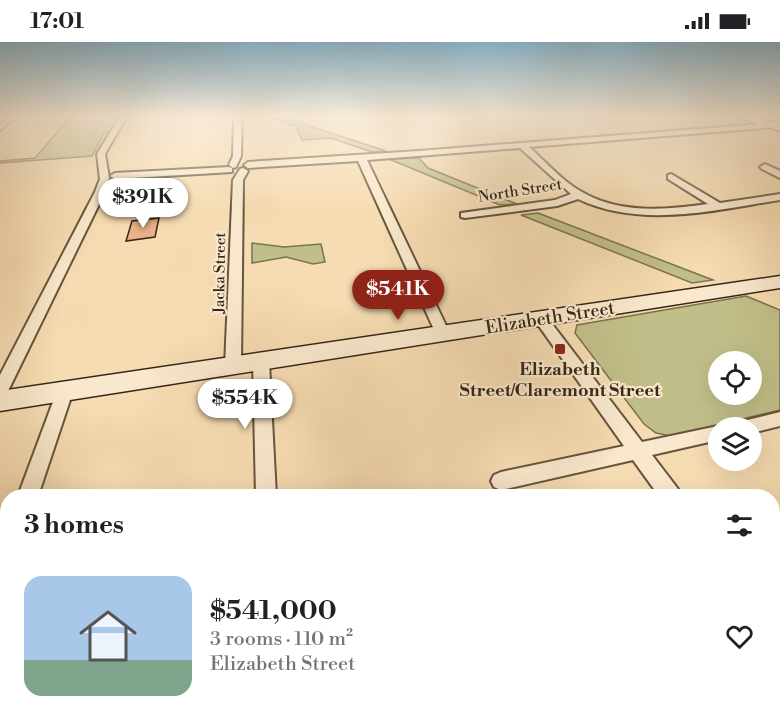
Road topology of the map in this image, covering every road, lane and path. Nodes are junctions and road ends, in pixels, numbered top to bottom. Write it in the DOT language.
graph roads {
  1 [pos="105,148"];
  2 [pos="238,148"];
  3 [pos="495,148"];
  4 [pos="524,148"];
  5 [pos="361,157"];
  6 [pos="765,167"];
  7 [pos="238,168"];
  8 [pos="780,175"];
  9 [pos="671,177"];
  10 [pos="108,179"];
  11 [pos="579,195"];
  12 [pos="780,197"];
  13 [pos="716,205"];
  14 [pos="465,214"];
  15 [pos="780,282"];
  16 [pos="541,319"];
  17 [pos="443,334"];
  18 [pos="261,362"];
  19 [pos="233,366"];
  20 [pos="0,391"];
  21 [pos="65,391"];
  22 [pos="0,400"];
  23 [pos="780,419"];
  24 [pos="762,423"];
  25 [pos="708,435"];
  26 [pos="638,451"];
  27 [pos="501,481"];
  28 [pos="30,489"];
  29 [pos="266,489"];
  30 [pos="666,489"];
  1 -- 10 [label="street"];
  2 -- 7 [label="street, Jacka Street"];
  3 -- 5 [label="street"];
  4 -- 11 [label="street"];
  5 -- 7 [label="street"];
  5 -- 17 [label="street"];
  6 -- 8 [label="street"];
  7 -- 10 [label="street"];
  7 -- 19 [label="street, Jacka Street"];
  9 -- 13 [label="street"];
  10 -- 20 [label="street"];
  11 -- 13 [label="street"];
  11 -- 14 [label="street, North Street"];
  12 -- 13 [label="street"];
  15 -- 16 [label="street, Elizabeth Street"];
  16 -- 17 [label="street, Elizabeth Street"];
  16 -- 26 [label="street"];
  17 -- 18 [label="street, Elizabeth Street"];
  18 -- 19 [label="street, Elizabeth Street"];
  18 -- 29 [label="street"];
  19 -- 21 [label="street, Elizabeth Street"];
  21 -- 22 [label="street, Elizabeth Street"];
  21 -- 28 [label="street"];
  23 -- 24 [label="street"];
  25 -- 26 [label="street"];
  26 -- 27 [label="street"];
  26 -- 30 [label="street"];
}
